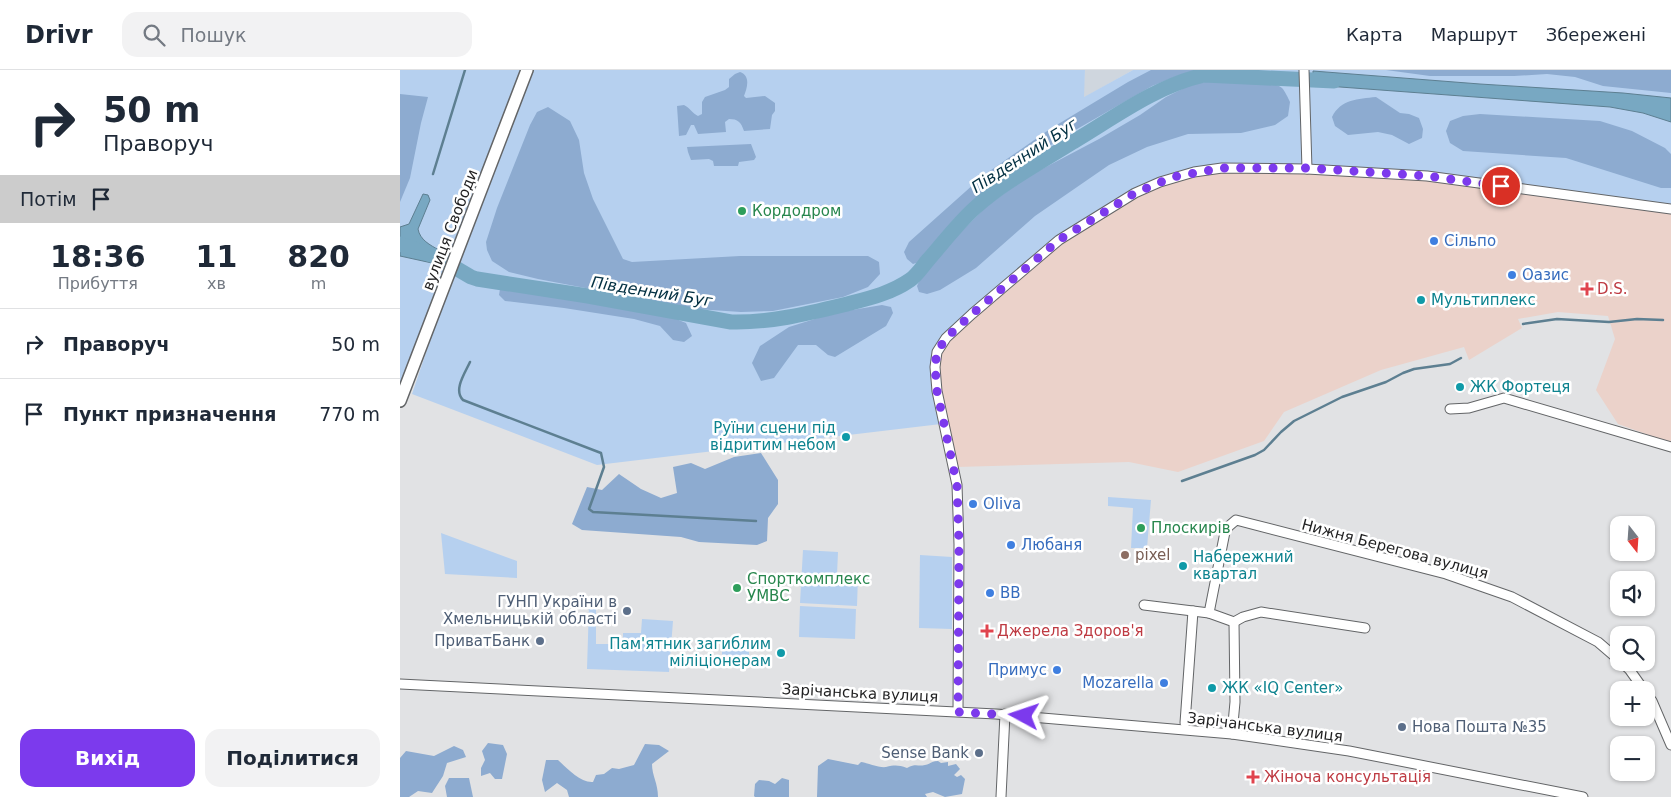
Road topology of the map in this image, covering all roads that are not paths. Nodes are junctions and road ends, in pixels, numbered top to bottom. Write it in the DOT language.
graph roads {
  1 [pos="527,70"];
  2 [pos="1304,70"];
  3 [pos="1307,168"];
  4 [pos="1671,209"];
  5 [pos="400,401"];
  6 [pos="1450,409"];
  7 [pos="1671,447"];
  8 [pos="1144,605"];
  9 [pos="1193,611"];
  10 [pos="1209,613"];
  11 [pos="1234,622"];
  12 [pos="1365,628"];
  13 [pos="1610,652"];
  14 [pos="400,684"];
  15 [pos="1655,708"];
  16 [pos="958,712"];
  17 [pos="1006,714"];
  18 [pos="1185,723"];
  19 [pos="1232,734"];
  20 [pos="1671,745"];
  21 [pos="1001,797"];
  22 [pos="1583,797"];
  1 -- 5 [label="main road, вулиця Свободи"];
  2 -- 3 [label="street"];
  3 -- 4 [label="street"];
  3 -- 16 [label="street"];
  6 -- 7 [label="street"];
  8 -- 9 [label="street"];
  9 -- 10 [label="street"];
  9 -- 18 [label="street"];
  10 -- 11 [label="street"];
  10 -- 13 [label="street, Нижня Берегова вулиця"];
  11 -- 12 [label="street"];
  11 -- 19 [label="street"];
  14 -- 16 [label="street, Зарічанська вулиця"];
  15 -- 20 [label="street"];
  16 -- 17 [label="street, Зарічанська вулиця"];
  17 -- 19 [label="street, Зарічанська вулиця"];
  17 -- 21 [label="street"];
  19 -- 22 [label="street, Зарічанська вулиця"];
}
